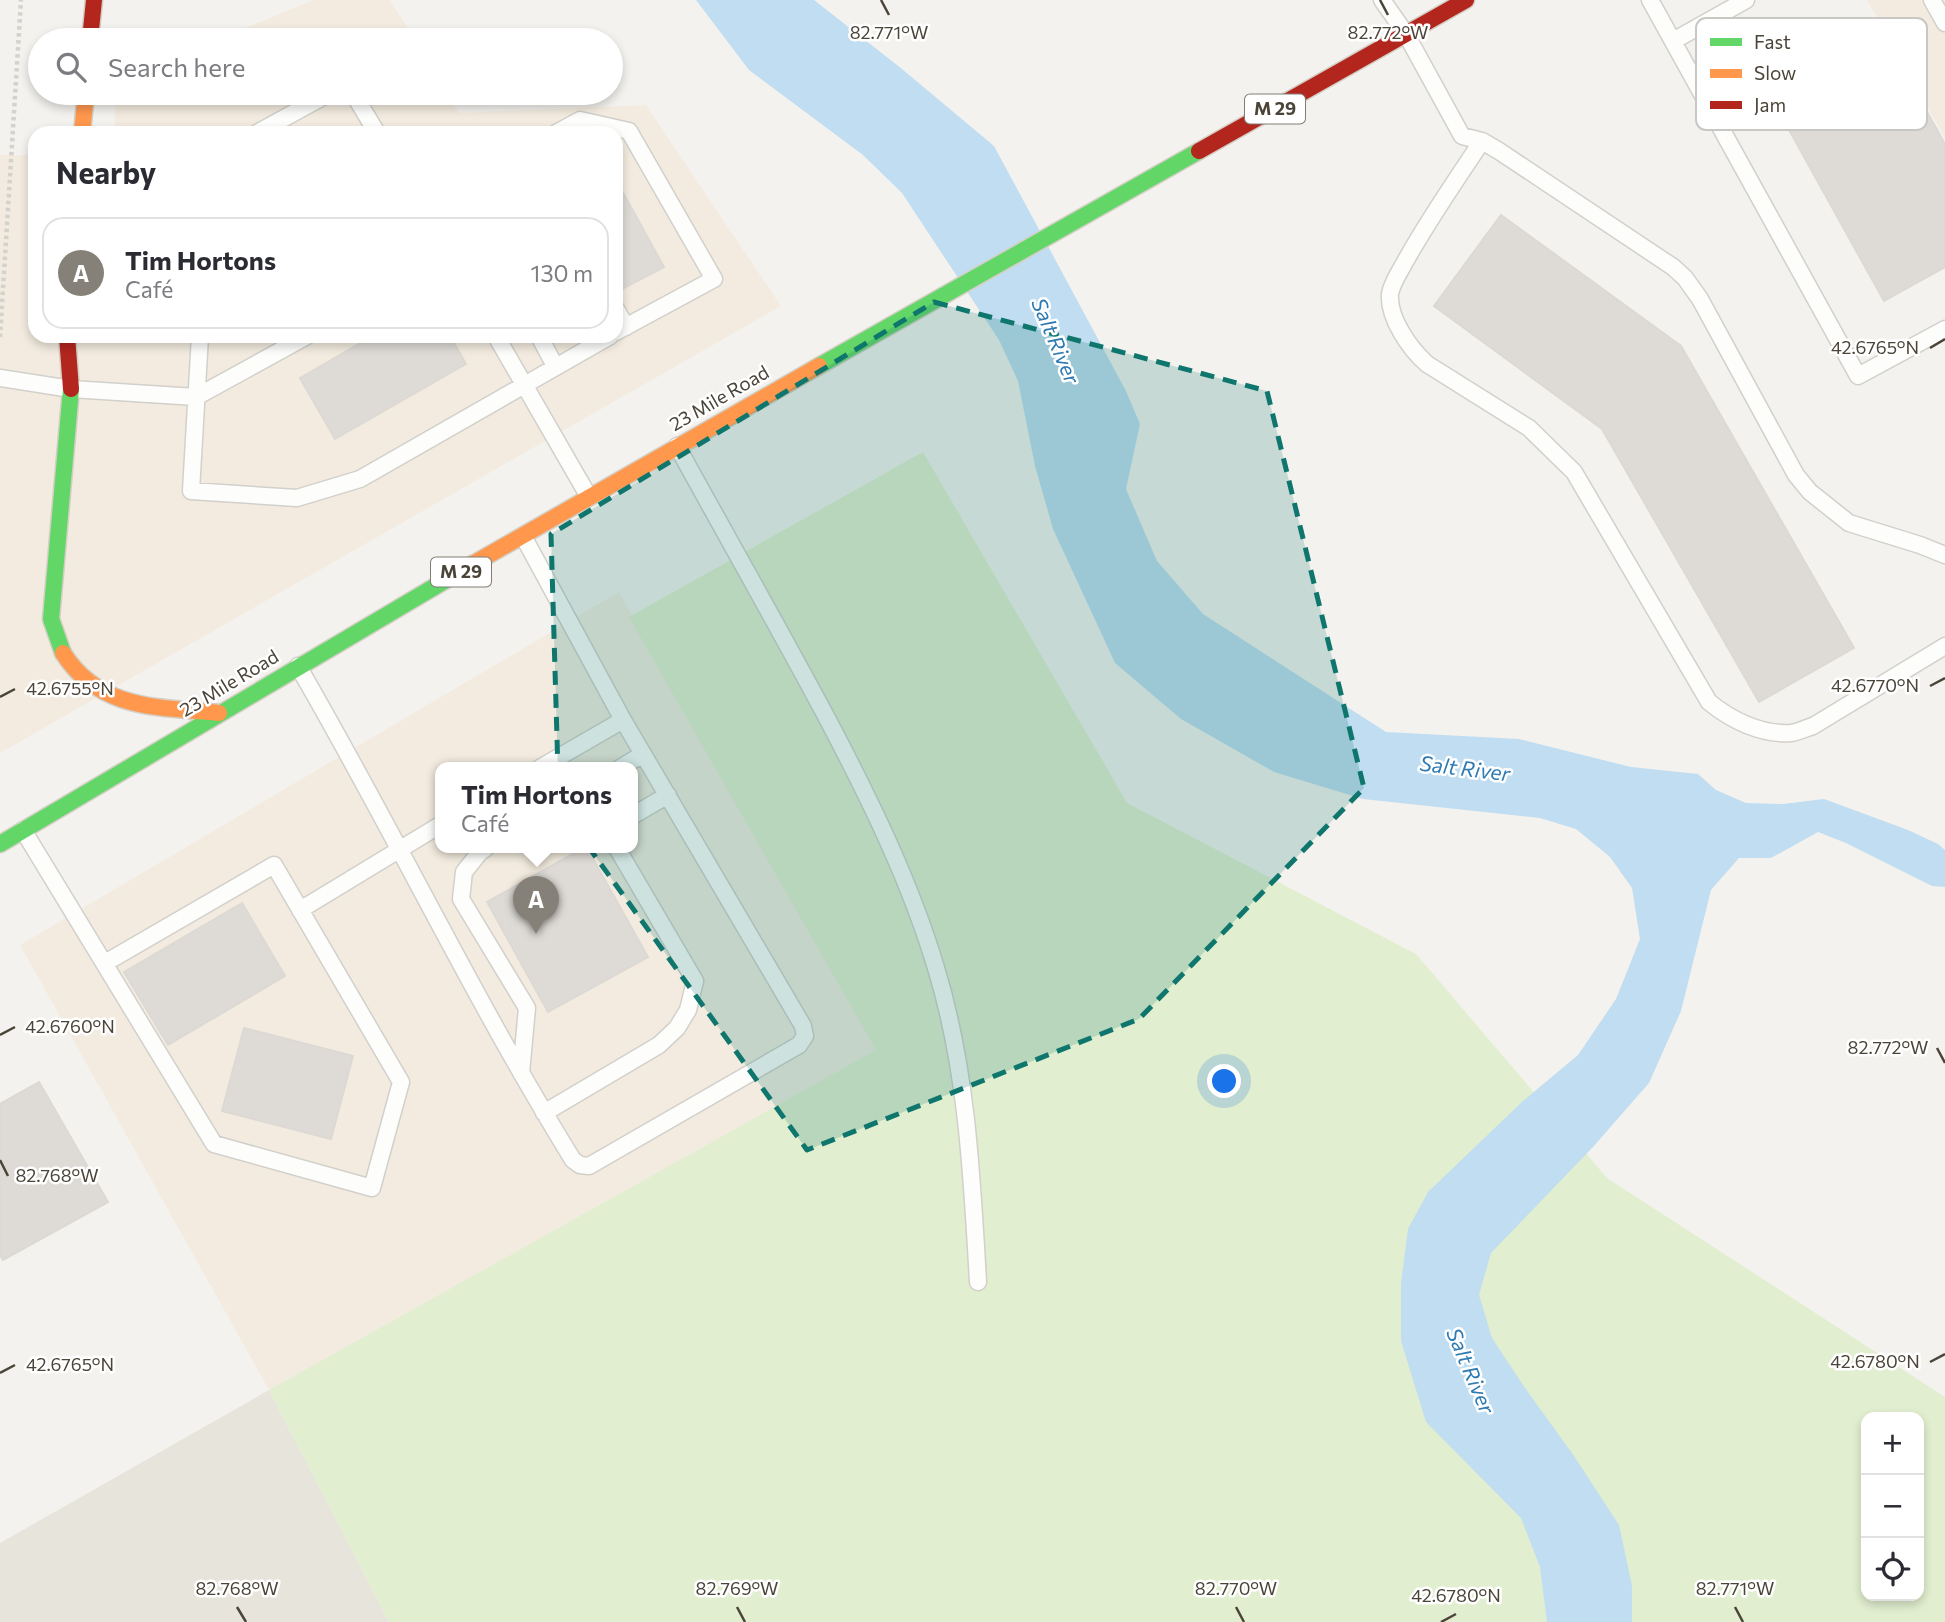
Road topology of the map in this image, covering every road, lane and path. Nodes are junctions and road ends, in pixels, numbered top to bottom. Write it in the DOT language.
graph roads {
  1 [pos="21,0"];
  2 [pos="94,0"];
  3 [pos="1382,0"];
  4 [pos="1466,0"];
  5 [pos="1650,0"];
  6 [pos="1746,0"];
  7 [pos="1932,0"];
  8 [pos="1714,18"];
  9 [pos="1945,23"];
  10 [pos="91,28"];
  11 [pos="1696,28"];
  12 [pos="1406,34"];
  13 [pos="1673,41"];
  14 [pos="1696,83"];
  15 [pos="85,105"];
  16 [pos="308,105"];
  17 [pos="360,105"];
  18 [pos="83,126"];
  19 [pos="270,126"];
  20 [pos="373,126"];
  21 [pos="569,126"];
  22 [pos="607,126"];
  23 [pos="623,130"];
  24 [pos="1722,130"];
  25 [pos="1482,141"];
  26 [pos="623,329"];
  27 [pos="1945,329"];
  28 [pos="0,337"];
  29 [pos="68,343"];
  30 [pos="200,343"];
  31 [pos="294,343"];
  32 [pos="500,343"];
  33 [pos="543,343"];
  34 [pos="597,343"];
  35 [pos="555,366"];
  36 [pos="0,378"];
  37 [pos="523,383"];
  38 [pos="71,389"];
  39 [pos="196,397"];
  40 [pos="677,446"];
  41 [pos="589,497"];
  42 [pos="523,536"];
  43 [pos="1945,555"];
  44 [pos="1945,646"];
  45 [pos="298,666"];
  46 [pos="219,713"];
  47 [pos="623,720"];
  48 [pos="643,754"];
  49 [pos="550,762"];
  50 [pos="630,762"];
  51 [pos="668,795"];
  52 [pos="638,812"];
  53 [pos="435,828"];
  54 [pos="23,830"];
  55 [pos="0,844"];
  56 [pos="400,848"];
  57 [pos="479,853"];
  58 [pos="620,853"];
  59 [pos="300,910"];
  60 [pos="105,963"];
  61 [pos="521,1073"];
  62 [pos="544,1113"];
  63 [pos="978,1282"];
  1 -- 28 [label="path"];
  2 -- 10 [label="main road"];
  3 -- 12 [label="lane"];
  4 -- 12 [label="main road, 23 Mile Road / M 29"];
  5 -- 13 [label="lane"];
  6 -- 8 [label="lane"];
  7 -- 9 [label="lane"];
  11 -- 13 [label="lane"];
  12 -- 25 [label="lane"];
  12 -- 40 [label="main road, 23 Mile Road / M 29"];
  13 -- 14 [label="lane"];
  15 -- 18 [label="main road"];
  16 -- 19 [label="lane"];
  17 -- 20 [label="lane"];
  21 -- 22 [label="lane"];
  23 -- 26 [label="lane"];
  24 -- 27 [label="lane"];
  25 -- 43 [label="lane"];
  25 -- 44 [label="lane"];
  29 -- 38 [label="main road"];
  30 -- 39 [label="lane"];
  31 -- 39 [label="lane"];
  32 -- 37 [label="lane"];
  33 -- 35 [label="lane"];
  34 -- 35 [label="lane"];
  35 -- 37 [label="lane"];
  36 -- 38 [label="lane"];
  37 -- 39 [label="lane"];
  37 -- 41 [label="lane"];
  38 -- 39 [label="lane"];
  38 -- 46 [label="main road"];
  40 -- 41 [label="main road, 23 Mile Road / M 29"];
  40 -- 63 [label="lane"];
  41 -- 42 [label="main road, 23 Mile Road / M 29"];
  42 -- 45 [label="main road, 23 Mile Road / M 29"];
  42 -- 47 [label="lane"];
  45 -- 46 [label="main road, 23 Mile Road / M 29"];
  45 -- 56 [label="lane"];
  46 -- 54 [label="main road, 23 Mile Road / M 29"];
  47 -- 48 [label="lane"];
  47 -- 49 [label="lane"];
  48 -- 50 [label="lane"];
  48 -- 51 [label="lane"];
  51 -- 52 [label="lane"];
  51 -- 62 [label="lane"];
  53 -- 56 [label="lane"];
  54 -- 55 [label="main road, 23 Mile Road / M 29"];
  54 -- 60 [label="lane"];
  56 -- 59 [label="lane"];
  56 -- 61 [label="lane"];
  57 -- 61 [label="lane"];
  58 -- 62 [label="lane"];
  59 -- 60 [label="lane"];
  59 -- 60 [label="lane"];
  61 -- 62 [label="lane"];
}
